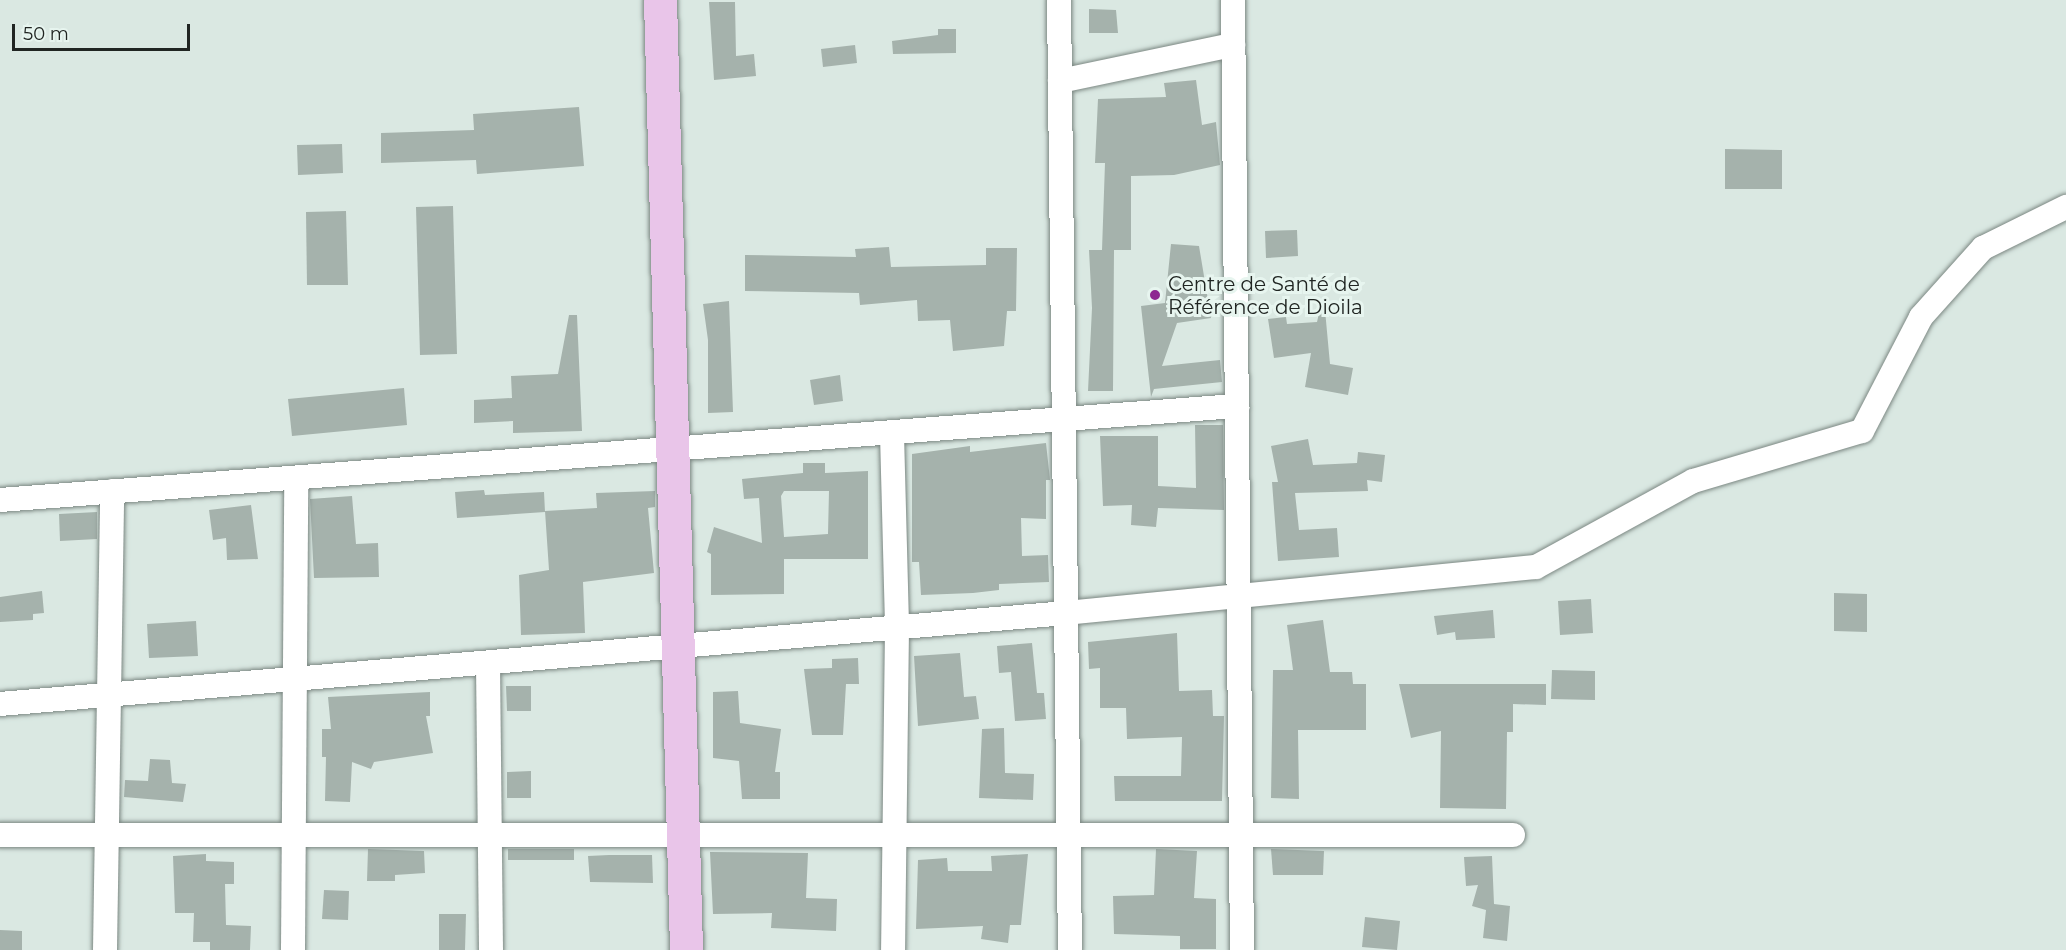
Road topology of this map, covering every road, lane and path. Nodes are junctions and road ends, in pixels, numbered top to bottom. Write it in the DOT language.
graph roads {
  1 [pos="660,0"];
  2 [pos="1059,0"];
  3 [pos="1233,0"];
  4 [pos="1233,45"];
  5 [pos="1060,81"];
  6 [pos="2066,207"];
  7 [pos="1237,406"];
  8 [pos="1064,422"];
  9 [pos="892,434"];
  10 [pos="673,450"];
  11 [pos="296,479"];
  12 [pos="112,491"];
  13 [pos="0,500"];
  14 [pos="1238,595"];
  15 [pos="1066,613"];
  16 [pos="897,628"];
  17 [pos="678,646"];
  18 [pos="488,663"];
  19 [pos="295,680"];
  20 [pos="108,695"];
  21 [pos="0,704"];
  22 [pos="1240,834"];
  23 [pos="0,835"];
  24 [pos="107,835"];
  25 [pos="293,835"];
  26 [pos="489,835"];
  27 [pos="684,835"];
  28 [pos="894,835"];
  29 [pos="1513,835"];
  30 [pos="1068,836"];
  31 [pos="105,950"];
  32 [pos="293,950"];
  33 [pos="491,950"];
  34 [pos="686,950"];
  35 [pos="893,950"];
  36 [pos="1070,950"];
  37 [pos="1242,950"];
  1 -- 10 [label="main road"];
  2 -- 5 [label="street"];
  3 -- 4 [label="street"];
  4 -- 5 [label="street"];
  4 -- 7 [label="street"];
  5 -- 8 [label="street"];
  6 -- 14 [label="street"];
  7 -- 8 [label="street"];
  7 -- 14 [label="street"];
  8 -- 9 [label="street"];
  8 -- 15 [label="street"];
  9 -- 10 [label="street"];
  9 -- 16 [label="street"];
  10 -- 11 [label="street"];
  10 -- 17 [label="main road"];
  11 -- 12 [label="street"];
  11 -- 19 [label="street"];
  12 -- 13 [label="street"];
  12 -- 20 [label="street"];
  14 -- 15 [label="street"];
  14 -- 22 [label="street"];
  15 -- 16 [label="street"];
  15 -- 30 [label="street"];
  16 -- 17 [label="street"];
  16 -- 28 [label="street"];
  17 -- 18 [label="street"];
  17 -- 27 [label="main road"];
  18 -- 19 [label="street"];
  18 -- 26 [label="street"];
  19 -- 20 [label="street"];
  19 -- 25 [label="street"];
  20 -- 21 [label="street"];
  20 -- 24 [label="street"];
  22 -- 29 [label="street"];
  22 -- 30 [label="street"];
  22 -- 37 [label="street"];
  23 -- 24 [label="street"];
  24 -- 25 [label="street"];
  24 -- 31 [label="street"];
  25 -- 26 [label="street"];
  25 -- 32 [label="street"];
  26 -- 27 [label="street"];
  26 -- 33 [label="street"];
  27 -- 28 [label="street"];
  27 -- 34 [label="main road"];
  28 -- 30 [label="street"];
  28 -- 35 [label="street"];
  30 -- 36 [label="street"];
}
